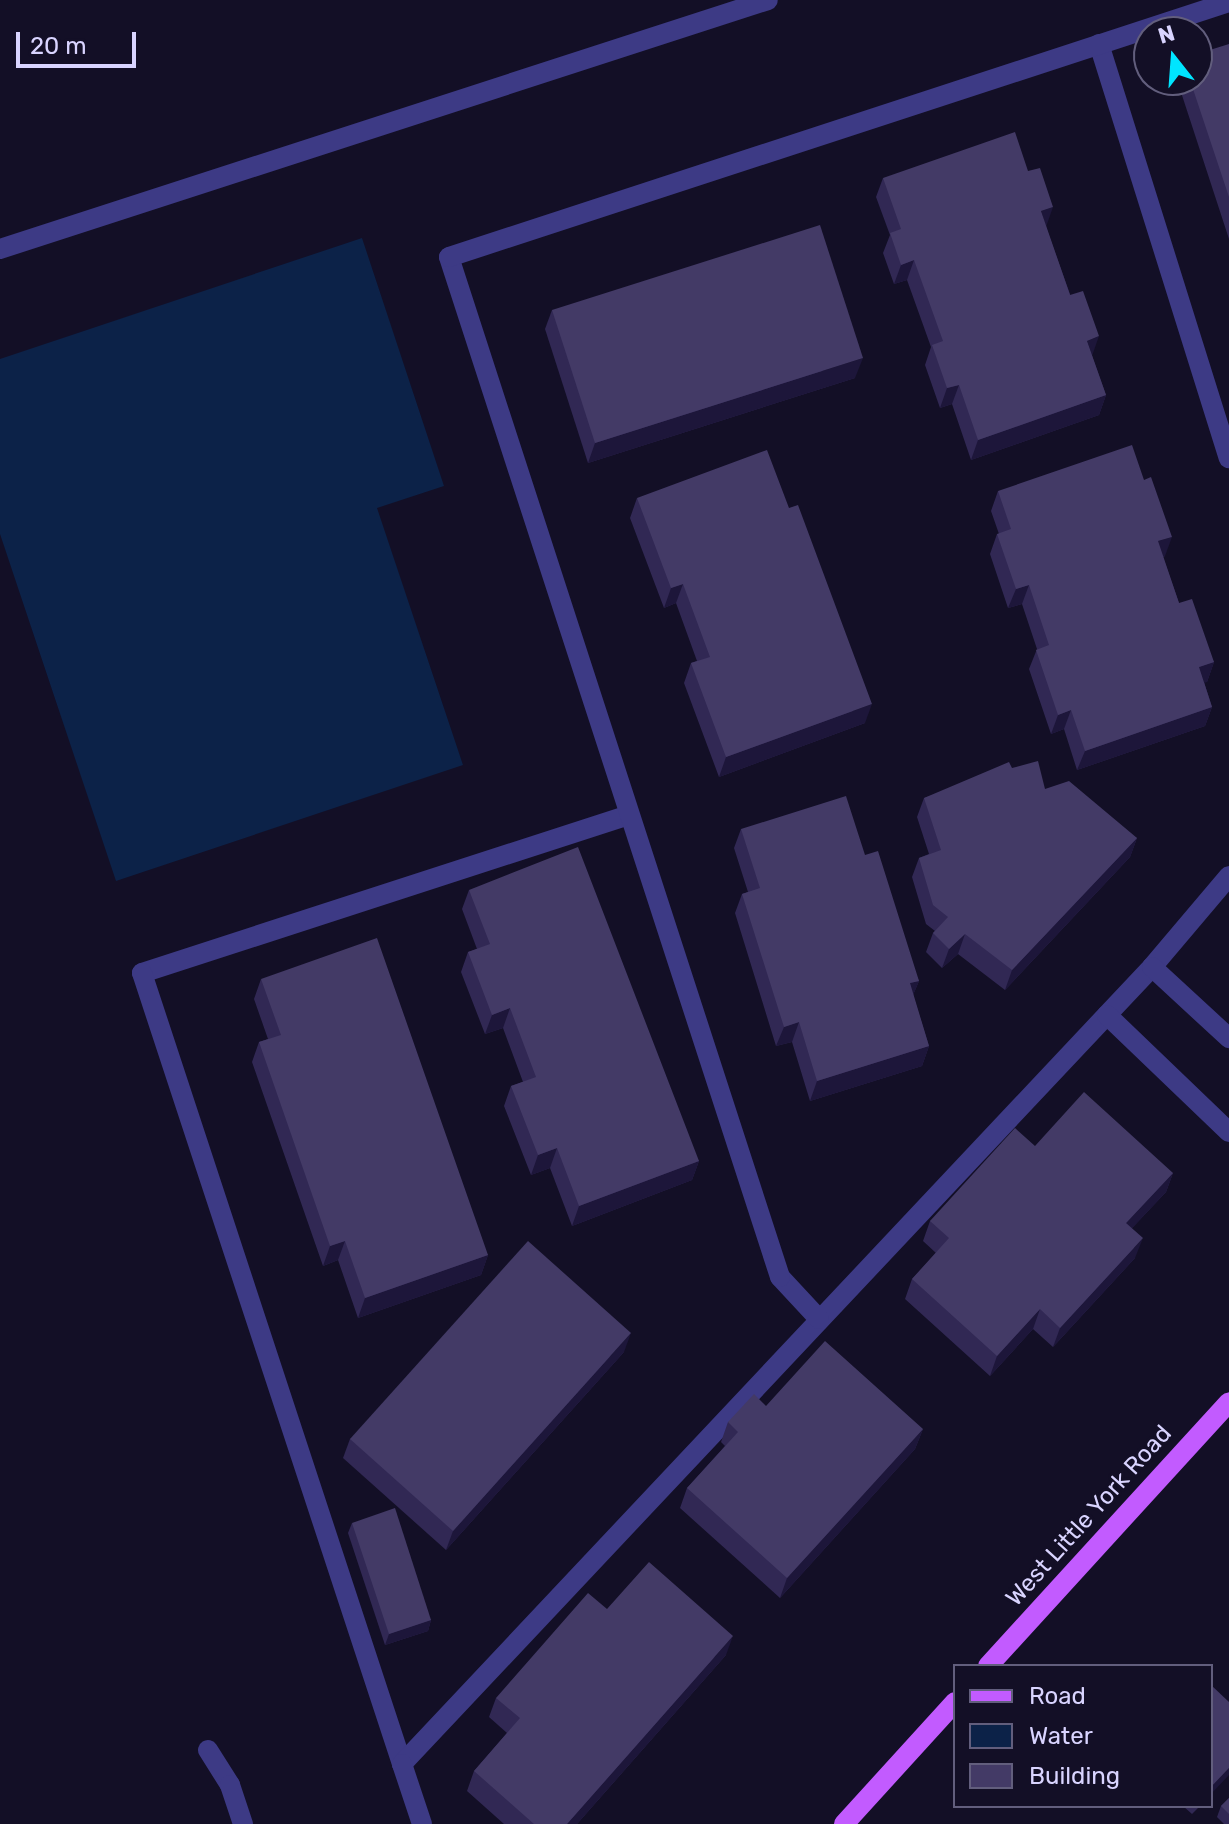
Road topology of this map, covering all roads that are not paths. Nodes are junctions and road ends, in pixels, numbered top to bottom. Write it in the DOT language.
graph roads {
  1 [pos="768,0"];
  2 [pos="1229,2"];
  3 [pos="1099,44"];
  4 [pos="0,249"];
  5 [pos="1229,458"];
  6 [pos="629,815"];
  7 [pos="1229,876"];
  8 [pos="1152,967"];
  9 [pos="1107,1015"];
  10 [pos="1229,1038"];
  11 [pos="1229,1132"];
  12 [pos="819,1319"];
  13 [pos="1229,1402"];
  14 [pos="990,1664"];
  15 [pos="953,1704"];
  16 [pos="208,1750"];
  17 [pos="402,1764"];
  18 [pos="243,1824"];
  19 [pos="422,1824"];
  20 [pos="844,1824"];
  1 -- 4 [label="lane"];
  2 -- 3 [label="lane"];
  3 -- 5 [label="lane"];
  3 -- 6 [label="lane"];
  6 -- 12 [label="lane"];
  6 -- 17 [label="lane"];
  7 -- 8 [label="lane"];
  8 -- 9 [label="lane"];
  8 -- 10 [label="lane"];
  9 -- 11 [label="lane"];
  9 -- 12 [label="lane"];
  12 -- 17 [label="lane"];
  13 -- 14 [label="main road, West Little York Road"];
  15 -- 20 [label="main road"];
  16 -- 18 [label="lane"];
  17 -- 19 [label="lane"];
}
